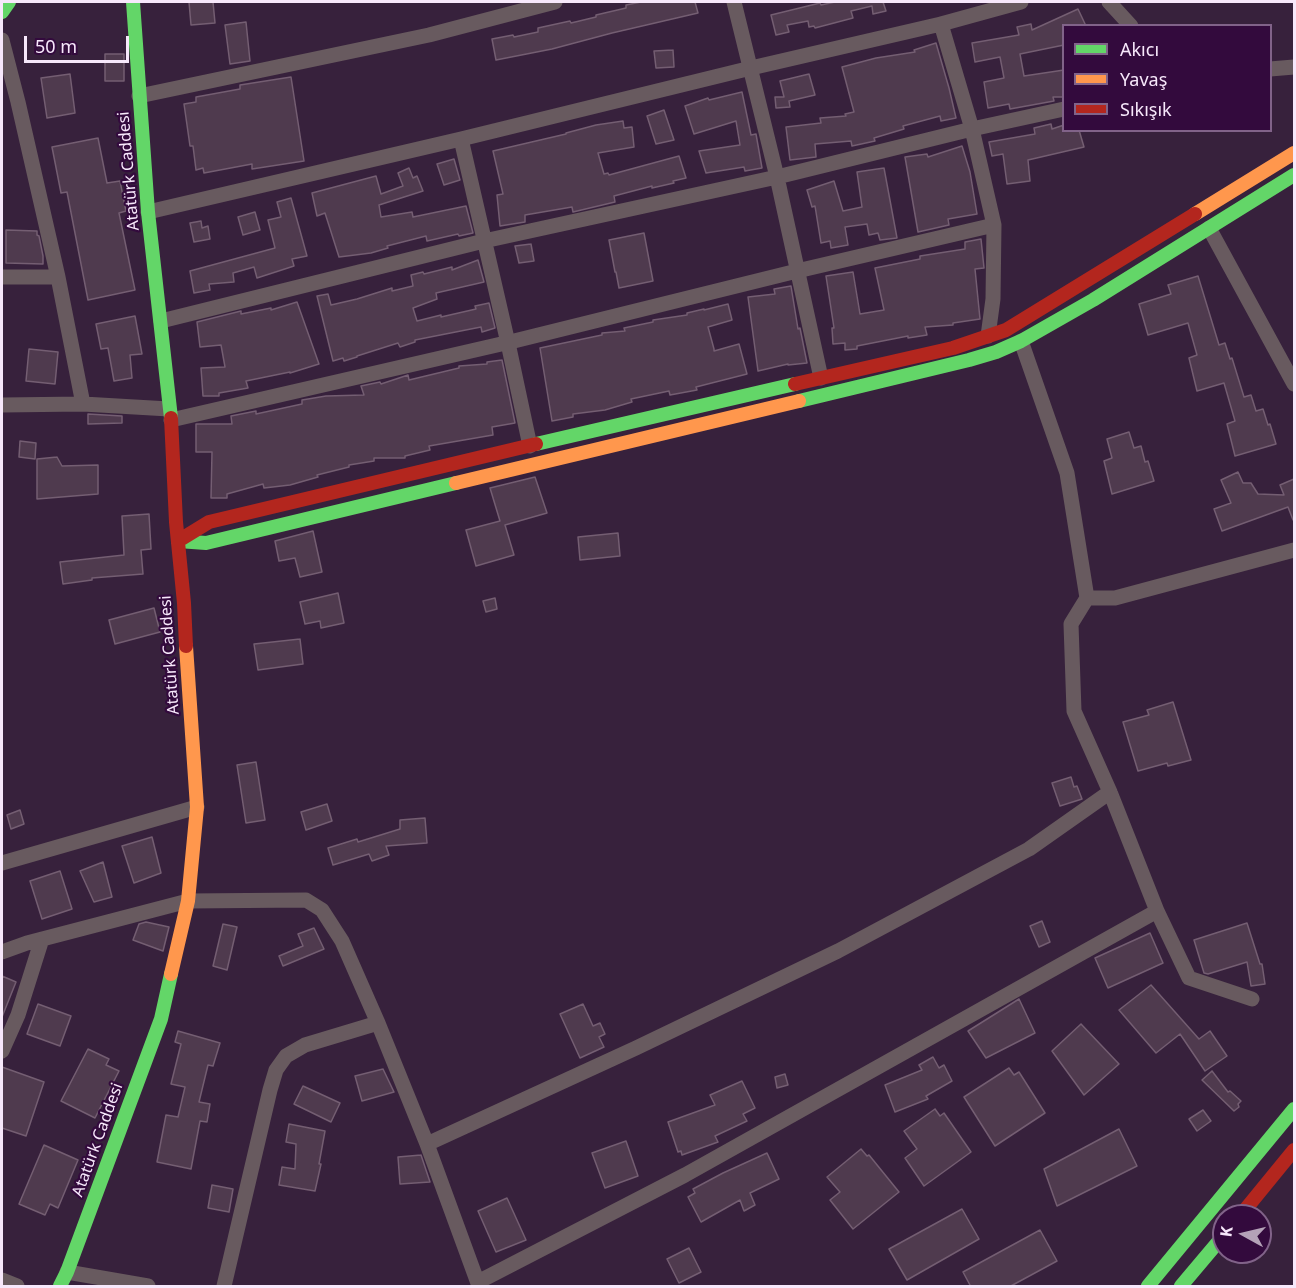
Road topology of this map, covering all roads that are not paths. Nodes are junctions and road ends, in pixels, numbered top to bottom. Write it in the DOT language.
graph roads {
  1 [pos="9,2"];
  2 [pos="133,2"];
  3 [pos="555,2"];
  4 [pos="734,2"];
  5 [pos="1021,2"];
  6 [pos="1109,2"];
  7 [pos="2,12"];
  8 [pos="941,24"];
  9 [pos="1129,24"];
  10 [pos="2,40"];
  11 [pos="1294,67"];
  12 [pos="751,68"];
  13 [pos="1272,69"];
  14 [pos="139,96"];
  15 [pos="1062,109"];
  16 [pos="972,129"];
  17 [pos="461,139"];
  18 [pos="1294,153"];
  19 [pos="1294,175"];
  20 [pos="777,177"];
  21 [pos="148,212"];
  22 [pos="994,225"];
  23 [pos="1209,228"];
  24 [pos="484,241"];
  25 [pos="797,271"];
  26 [pos="2,277"];
  27 [pos="58,277"];
  28 [pos="161,321"];
  29 [pos="988,336"];
  30 [pos="1022,341"];
  31 [pos="508,343"];
  32 [pos="821,378"];
  33 [pos="1294,384"];
  34 [pos="83,404"];
  35 [pos="2,405"];
  36 [pos="170,415"];
  37 [pos="530,446"];
  38 [pos="178,541"];
  39 [pos="1294,550"];
  40 [pos="1087,598"];
  41 [pos="1110,792"];
  42 [pos="197,807"];
  43 [pos="2,863"];
  44 [pos="188,901"];
  45 [pos="1157,911"];
  46 [pos="42,939"];
  47 [pos="2,952"];
  48 [pos="1252,999"];
  49 [pos="378,1023"];
  50 [pos="2,1051"];
  51 [pos="1294,1109"];
  52 [pos="427,1144"];
  53 [pos="1294,1150"];
  54 [pos="1250,1204"];
  55 [pos="1212,1250"];
  56 [pos="2,1280"];
  57 [pos="64,1280"];
  58 [pos="478,1284"];
  59 [pos="17,1287"];
  60 [pos="148,1287"];
  61 [pos="224,1287"];
  62 [pos="1148,1287"];
  63 [pos="1181,1287"];
  1 -- 7 [label="main road"];
  2 -- 14 [label="main road, Atatürk Caddesi"];
  3 -- 14 [label="street"];
  4 -- 12 [label="street"];
  5 -- 8 [label="street"];
  6 -- 9 [label="street"];
  8 -- 12 [label="street"];
  8 -- 16 [label="street"];
  10 -- 27 [label="street"];
  11 -- 13 [label="street"];
  12 -- 17 [label="street"];
  12 -- 20 [label="street"];
  14 -- 21 [label="main road, Atatürk Caddesi"];
  15 -- 16 [label="street"];
  16 -- 20 [label="street"];
  16 -- 22 [label="street"];
  17 -- 21 [label="street"];
  17 -- 24 [label="street"];
  18 -- 29 [label="main road"];
  19 -- 23 [label="main road"];
  20 -- 24 [label="street"];
  20 -- 25 [label="street"];
  21 -- 28 [label="main road, Atatürk Caddesi"];
  22 -- 25 [label="street"];
  22 -- 29 [label="street"];
  23 -- 30 [label="main road"];
  23 -- 33 [label="street"];
  24 -- 28 [label="street"];
  24 -- 31 [label="street"];
  25 -- 31 [label="street"];
  25 -- 32 [label="street"];
  26 -- 27 [label="street"];
  27 -- 34 [label="street"];
  28 -- 36 [label="main road, Atatürk Caddesi"];
  29 -- 32 [label="main road"];
  30 -- 38 [label="main road"];
  30 -- 40 [label="street"];
  31 -- 36 [label="street"];
  31 -- 37 [label="street"];
  32 -- 37 [label="main road"];
  34 -- 35 [label="street"];
  34 -- 36 [label="street"];
  36 -- 38 [label="main road, Atatürk Caddesi"];
  37 -- 38 [label="main road"];
  38 -- 42 [label="main road, Atatürk Caddesi"];
  39 -- 40 [label="street"];
  40 -- 41 [label="street"];
  41 -- 45 [label="street"];
  41 -- 52 [label="street"];
  42 -- 43 [label="street"];
  42 -- 44 [label="main road, Atatürk Caddesi"];
  44 -- 46 [label="street"];
  44 -- 49 [label="street"];
  44 -- 57 [label="main road, Atatürk Caddesi"];
  45 -- 48 [label="street"];
  45 -- 58 [label="street"];
  46 -- 47 [label="street"];
  46 -- 50 [label="street"];
  49 -- 52 [label="street"];
  49 -- 61 [label="street"];
  51 -- 62 [label="main road"];
  52 -- 58 [label="street"];
  53 -- 54 [label="main road"];
  55 -- 63 [label="main road"];
  56 -- 59 [label="street"];
  57 -- 60 [label="street"];
}
